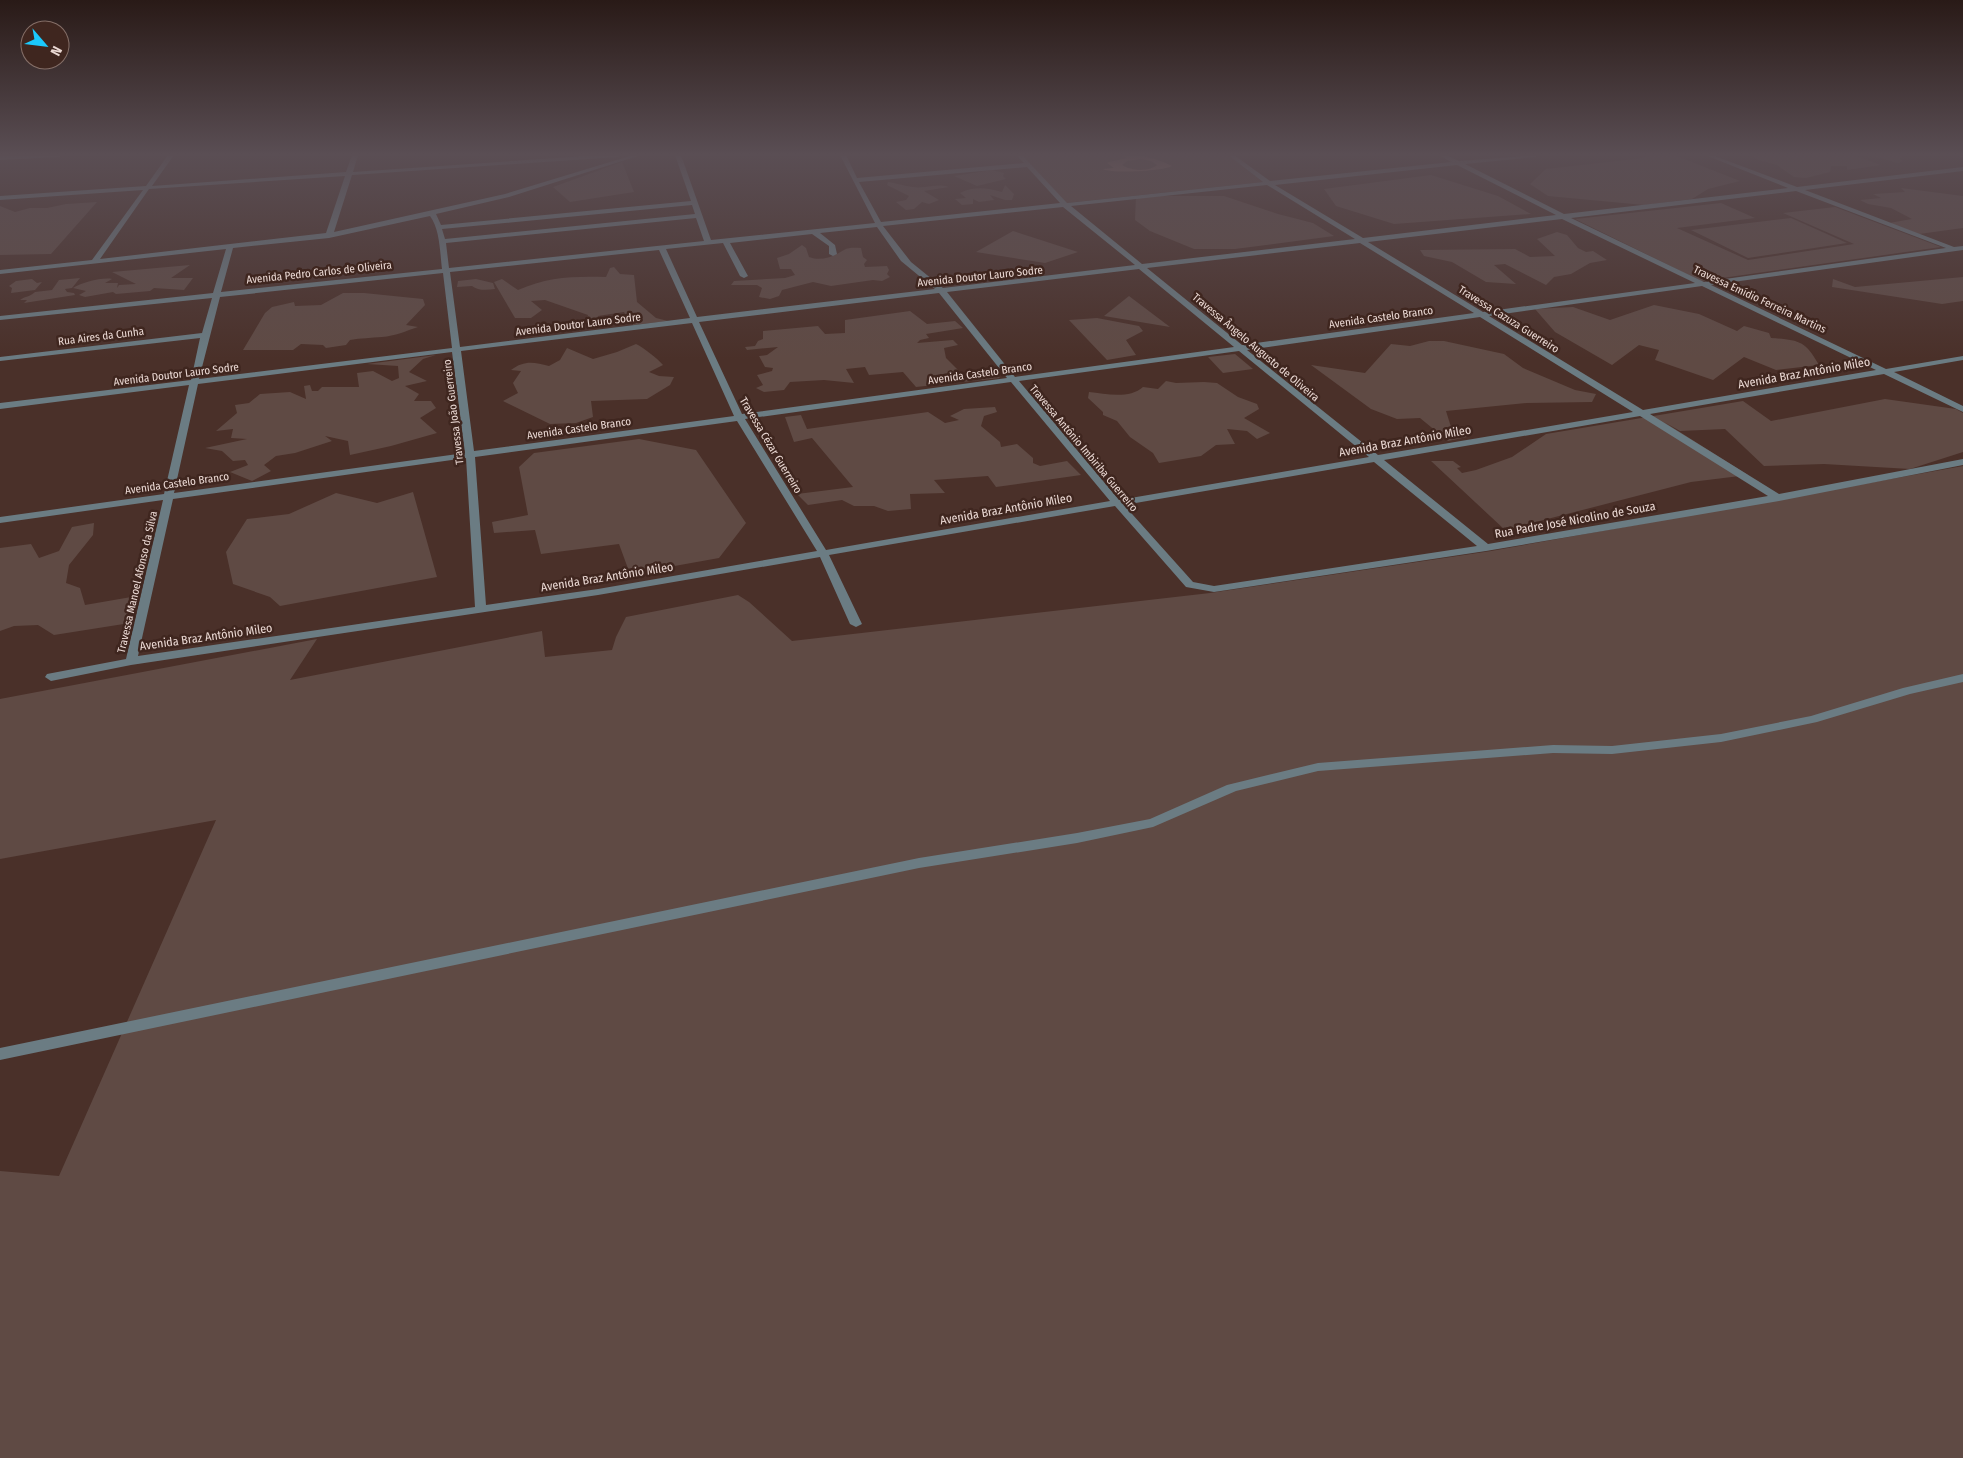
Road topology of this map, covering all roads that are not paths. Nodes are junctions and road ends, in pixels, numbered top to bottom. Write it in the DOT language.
graph roads {
  1 [pos="123,223"];
  2 [pos="333,223"];
  3 [pos="390,223"];
  4 [pos="436,223"];
  5 [pos="479,223"];
  6 [pos="627,223"];
  7 [pos="702,223"];
  8 [pos="886,223"];
  9 [pos="1088,223"];
  10 [pos="1334,223"];
  11 [pos="1514,223"];
  12 [pos="1576,223"];
  13 [pos="1887,223"];
  14 [pos="877,224"];
  15 [pos="438,227"];
  16 [pos="813,231"];
  17 [pos="329,236"];
  18 [pos="725,240"];
  19 [pos="442,241"];
  20 [pos="1364,241"];
  21 [pos="708,242"];
  22 [pos="230,247"];
  23 [pos="661,247"];
  24 [pos="1960,250"];
  25 [pos="833,254"];
  26 [pos="94,262"];
  27 [pos="1143,267"];
  28 [pos="444,270"];
  29 [pos="0,272"];
  30 [pos="744,276"];
  31 [pos="1701,284"];
  32 [pos="942,291"];
  33 [pos="216,295"];
  34 [pos="1480,315"];
  35 [pos="0,318"];
  36 [pos="694,320"];
  37 [pos="205,335"];
  38 [pos="1238,347"];
  39 [pos="457,350"];
  40 [pos="1963,358"];
  41 [pos="0,359"];
  42 [pos="1886,372"];
  43 [pos="1012,380"];
  44 [pos="196,383"];
  45 [pos="0,406"];
  46 [pos="1963,409"];
  47 [pos="1642,413"];
  48 [pos="739,417"];
  49 [pos="470,455"];
  50 [pos="1375,459"];
  51 [pos="1963,462"];
  52 [pos="168,495"];
  53 [pos="1779,498"];
  54 [pos="1116,503"];
  55 [pos="0,520"];
  56 [pos="1486,548"];
  57 [pos="823,554"];
  58 [pos="1190,585"];
  59 [pos="481,609"];
  60 [pos="856,624"];
  61 [pos="131,661"];
  62 [pos="51,677"];
  63 [pos="1963,678"];
  64 [pos="0,1054"];
  1 -- 26 [label="street"];
  2 -- 17 [label="street"];
  3 -- 17 [label="street"];
  4 -- 15 [label="street, Travessa João Guerreiro"];
  5 -- 15 [label="street"];
  6 -- 19 [label="street"];
  7 -- 21 [label="street"];
  8 -- 14 [label="street, Avenida Pedro Carlos de Oliveira"];
  9 -- 27 [label="street, Travessa Ângelo Augusto de Oliveira"];
  10 -- 20 [label="street, Travessa Cazuza Guerreiro"];
  11 -- 20 [label="street, Avenida Doutor Lauro Sodre"];
  12 -- 31 [label="street, Travessa Emídio Ferreira Martins"];
  13 -- 24 [label="street"];
  14 -- 16 [label="street, Avenida Pedro Carlos de Oliveira"];
  14 -- 32 [label="street, Travessa Antônio Imbiriba Guerreiro"];
  15 -- 19 [label="street, Travessa João Guerreiro"];
  16 -- 18 [label="street, Avenida Pedro Carlos de Oliveira"];
  16 -- 25 [label="street"];
  17 -- 22 [label="street"];
  18 -- 21 [label="street, Avenida Pedro Carlos de Oliveira"];
  18 -- 30 [label="street"];
  19 -- 28 [label="street, Travessa João Guerreiro"];
  20 -- 27 [label="street, Avenida Doutor Lauro Sodre"];
  20 -- 34 [label="street, Travessa Cazuza Guerreiro"];
  21 -- 23 [label="street, Avenida Pedro Carlos de Oliveira"];
  22 -- 26 [label="street"];
  22 -- 33 [label="street, Travessa Manoel Afonso da Silva"];
  23 -- 28 [label="street, Avenida Pedro Carlos de Oliveira"];
  23 -- 36 [label="street, Travessa Cézar Guerreiro"];
  24 -- 31 [label="street, Avenida Castelo Branco"];
  26 -- 29 [label="street"];
  27 -- 32 [label="street, Avenida Doutor Lauro Sodre"];
  27 -- 38 [label="street, Travessa Ângelo Augusto de Oliveira"];
  28 -- 33 [label="street, Avenida Pedro Carlos de Oliveira"];
  28 -- 39 [label="street, Travessa João Guerreiro"];
  31 -- 34 [label="street, Avenida Castelo Branco"];
  31 -- 42 [label="street, Travessa Emídio Ferreira Martins"];
  32 -- 36 [label="street, Avenida Doutor Lauro Sodre"];
  32 -- 43 [label="street, Travessa Antônio Imbiriba Guerreiro"];
  33 -- 35 [label="street, Avenida Pedro Carlos de Oliveira"];
  33 -- 37 [label="street, Travessa Manoel Afonso da Silva"];
  34 -- 38 [label="street, Avenida Castelo Branco"];
  34 -- 47 [label="street, Travessa Cazuza Guerreiro"];
  36 -- 39 [label="street, Avenida Doutor Lauro Sodre"];
  36 -- 48 [label="street, Travessa Cézar Guerreiro"];
  37 -- 41 [label="street, Rua Aires da Cunha"];
  37 -- 44 [label="street, Travessa Manoel Afonso da Silva"];
  38 -- 43 [label="street, Avenida Castelo Branco"];
  38 -- 50 [label="street, Travessa Ângelo Augusto de Oliveira"];
  39 -- 44 [label="street, Avenida Doutor Lauro Sodre"];
  39 -- 49 [label="street, Travessa João Guerreiro"];
  40 -- 42 [label="street, Avenida Braz Antônio Mileo"];
  42 -- 46 [label="street, Travessa Emídio Ferreira Martins"];
  42 -- 47 [label="street, Avenida Braz Antônio Mileo"];
  43 -- 48 [label="street, Avenida Castelo Branco"];
  43 -- 54 [label="street, Travessa Antônio Imbiriba Guerreiro"];
  44 -- 45 [label="street, Avenida Doutor Lauro Sodre"];
  44 -- 52 [label="street, Travessa Manoel Afonso da Silva"];
  47 -- 50 [label="street, Avenida Braz Antônio Mileo"];
  47 -- 53 [label="street, Travessa Cazuza Guerreiro"];
  48 -- 49 [label="street, Avenida Castelo Branco"];
  48 -- 57 [label="street, Travessa Cézar Guerreiro"];
  49 -- 52 [label="street, Avenida Castelo Branco"];
  49 -- 59 [label="street, Travessa João Guerreiro"];
  50 -- 54 [label="street, Avenida Braz Antônio Mileo"];
  50 -- 56 [label="street, Travessa Ângelo Augusto de Oliveira"];
  51 -- 53 [label="street, Rua Padre José Nicolino de Souza"];
  52 -- 55 [label="street, Avenida Castelo Branco"];
  52 -- 61 [label="street, Travessa Manoel Afonso da Silva"];
  53 -- 56 [label="street, Rua Padre José Nicolino de Souza"];
  54 -- 57 [label="street, Avenida Braz Antônio Mileo"];
  54 -- 58 [label="street, Travessa Antônio Imbiriba Guerreiro"];
  56 -- 58 [label="street, Rua Padre José Nicolino de Souza"];
  57 -- 59 [label="street, Avenida Braz Antônio Mileo"];
  57 -- 60 [label="street, Travessa Cézar Guerreiro"];
  59 -- 61 [label="street, Avenida Braz Antônio Mileo"];
  61 -- 62 [label="street, Avenida Braz Antônio Mileo"];
  63 -- 64 [label="street"];
}
